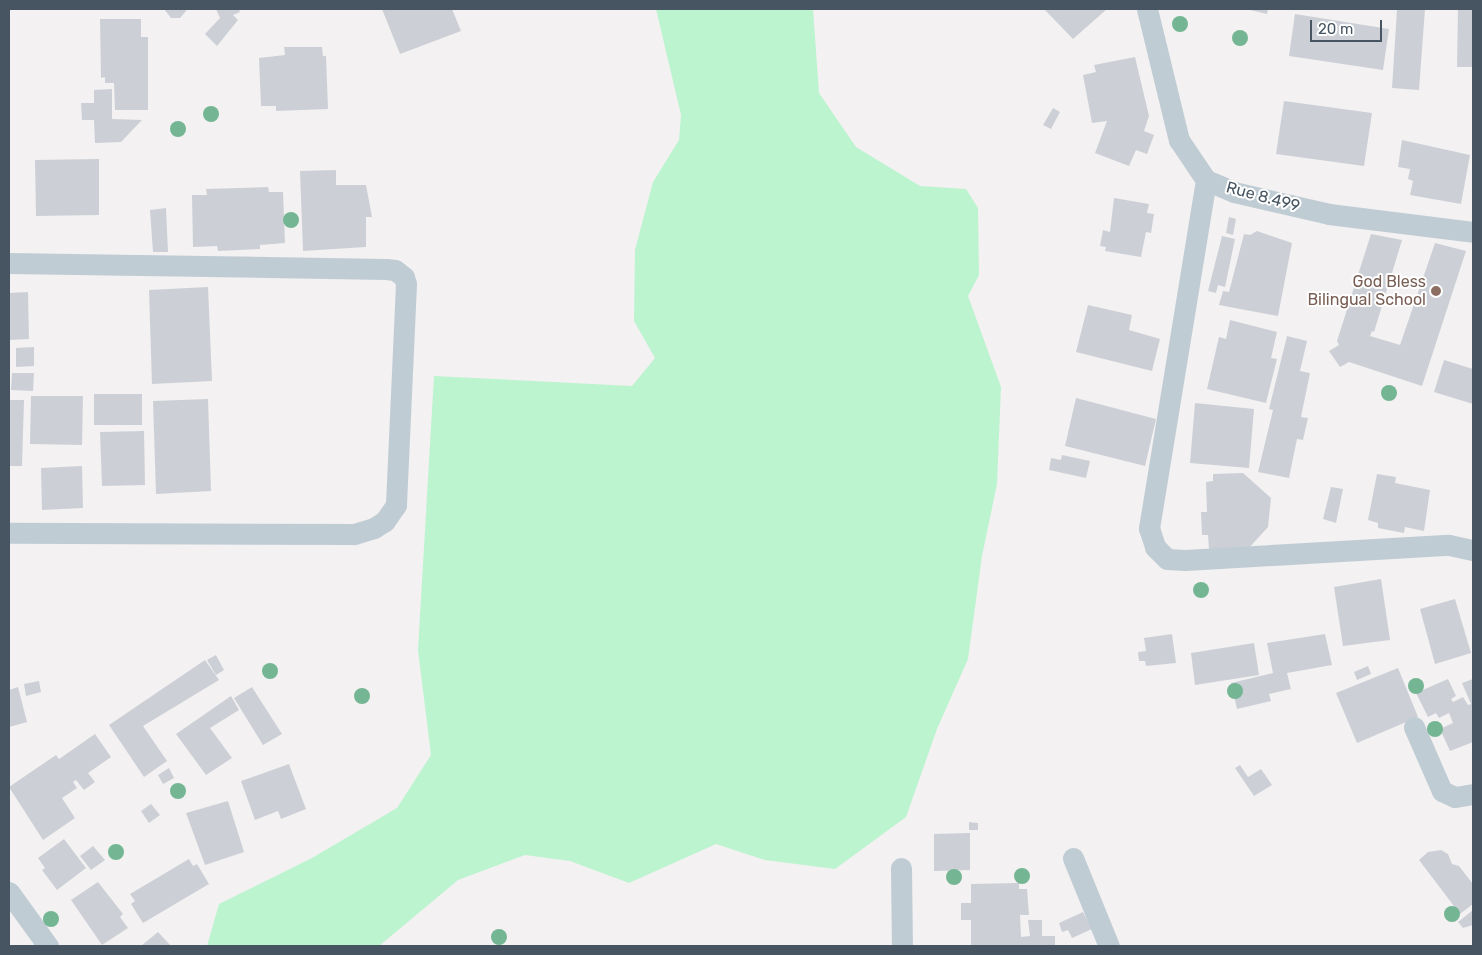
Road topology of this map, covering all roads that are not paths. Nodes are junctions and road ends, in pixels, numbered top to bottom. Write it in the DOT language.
graph roads {
  1 [pos="1147,9"];
  2 [pos="1206,180"];
  3 [pos="1473,232"];
  4 [pos="9,263"];
  5 [pos="9,532"];
  6 [pos="1473,550"];
  7 [pos="1414,727"];
  8 [pos="1473,794"];
  9 [pos="1073,858"];
  10 [pos="901,868"];
  11 [pos="9,892"];
  12 [pos="48,946"];
  13 [pos="902,946"];
  14 [pos="1109,946"];
  1 -- 2 [label="street, Rue 8.499"];
  2 -- 3 [label="street, Rue 8.499"];
  2 -- 6 [label="street"];
  4 -- 5 [label="street"];
  7 -- 8 [label="street"];
  9 -- 14 [label="street"];
  10 -- 13 [label="street"];
  11 -- 12 [label="street"];
}
